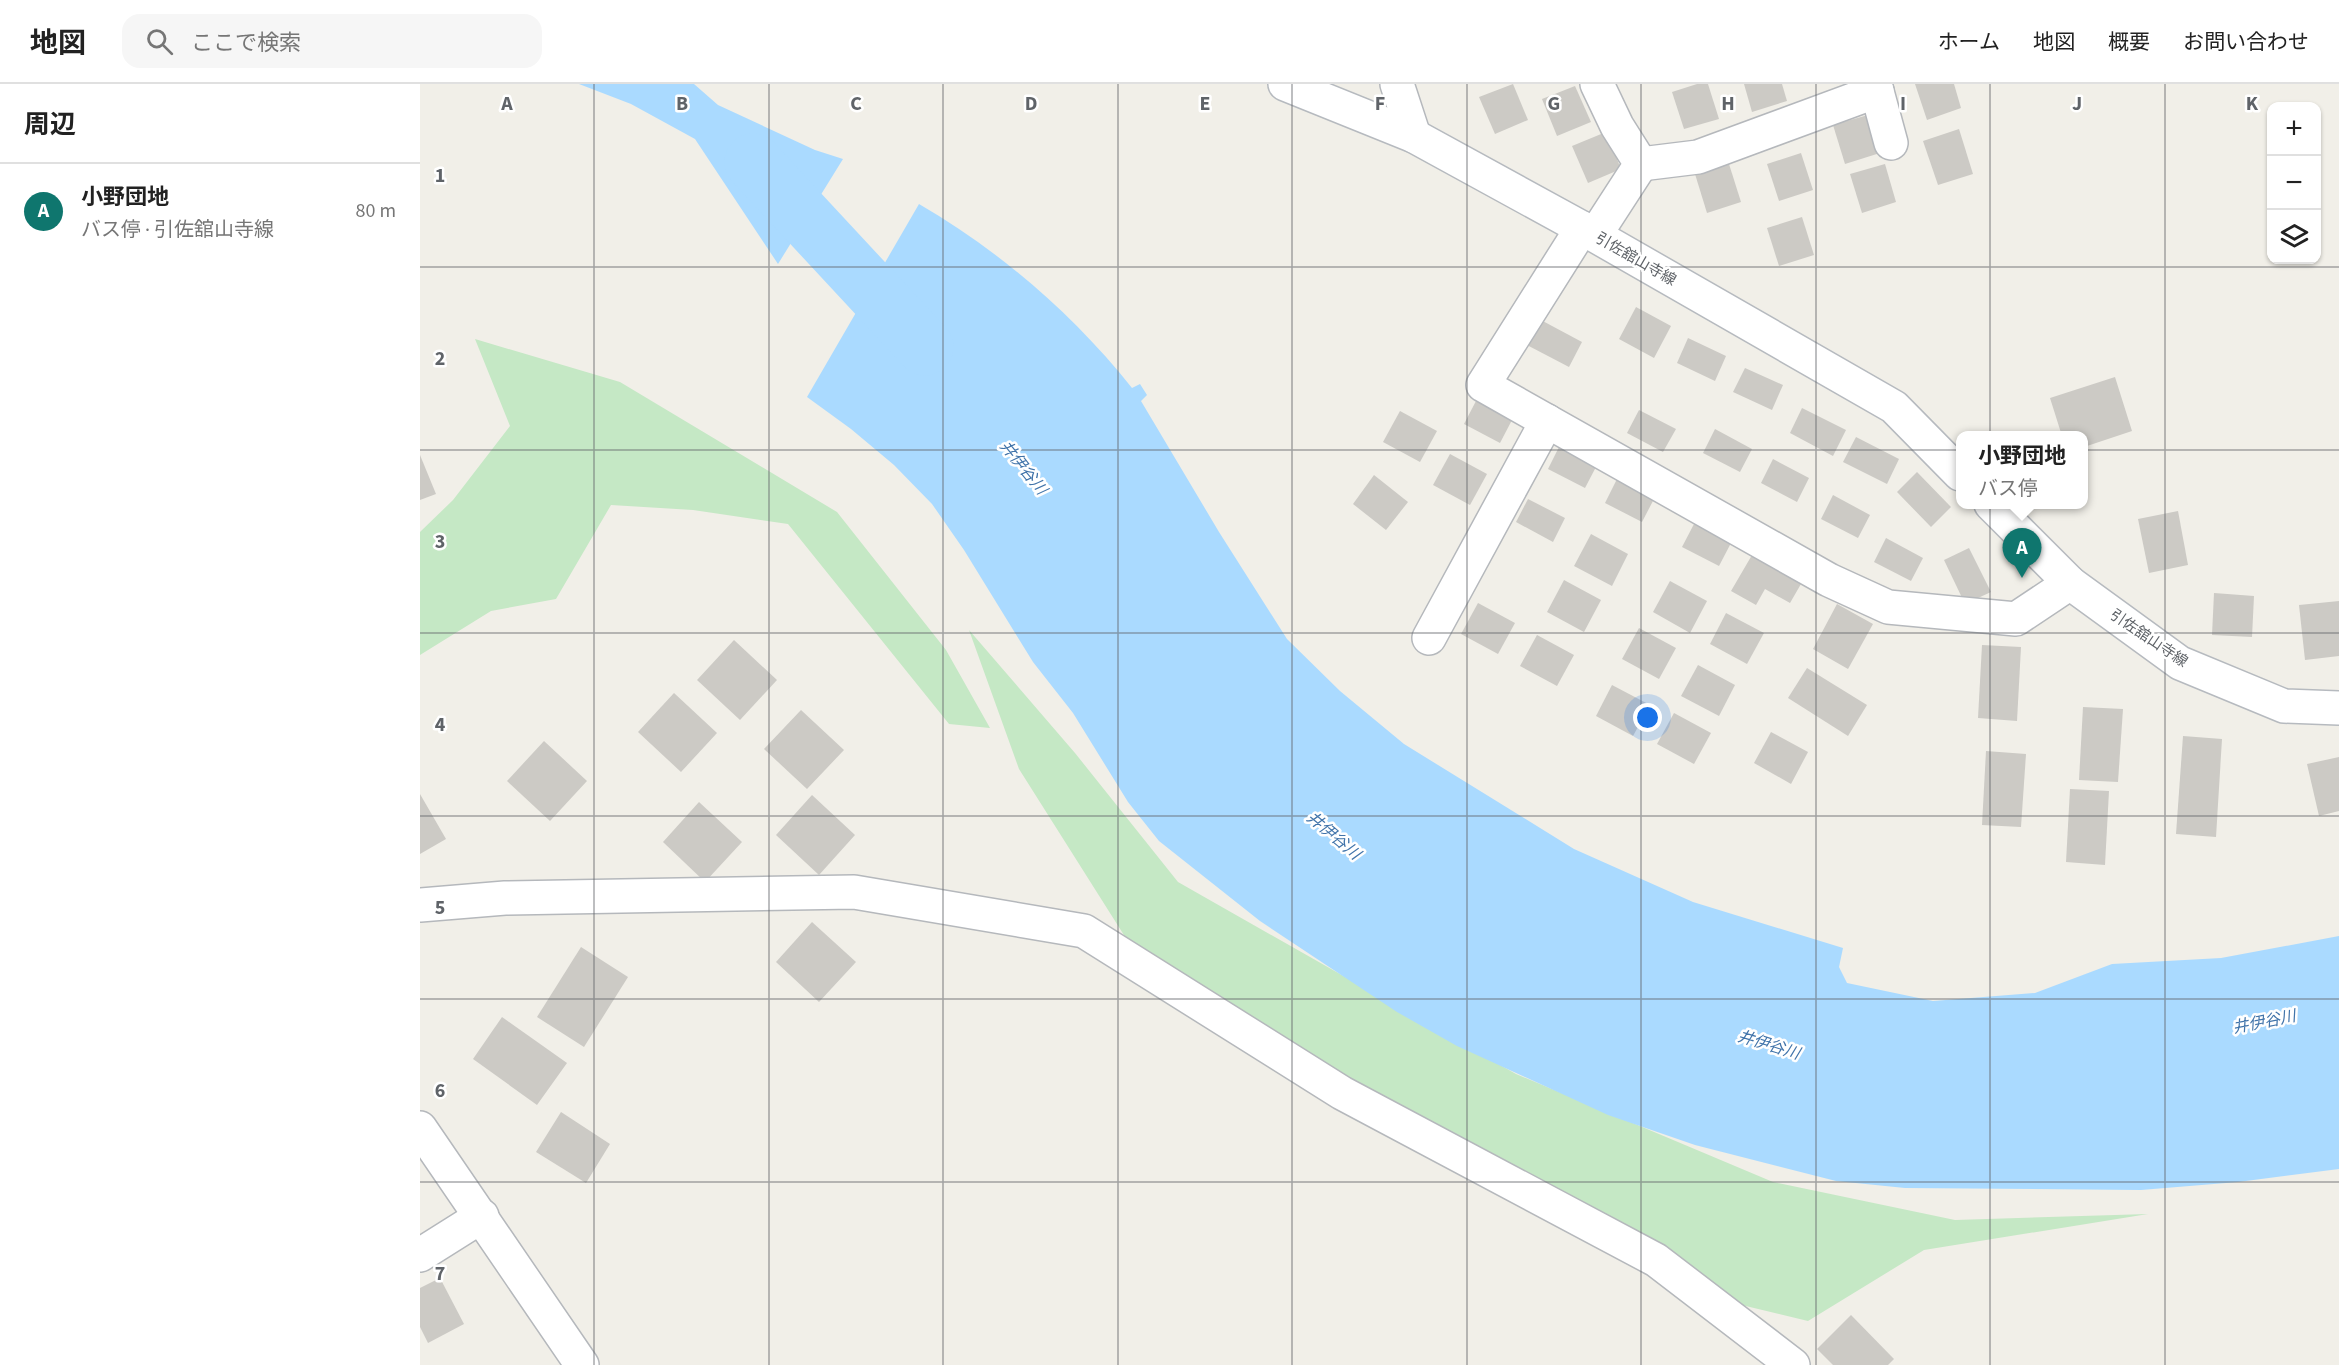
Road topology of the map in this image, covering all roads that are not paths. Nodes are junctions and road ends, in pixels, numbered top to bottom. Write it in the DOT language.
graph roads {
  1 [pos="1285,84"];
  2 [pos="1397,84"];
  3 [pos="1597,84"];
  4 [pos="1876,87"];
  5 [pos="1414,136"];
  6 [pos="1891,143"];
  7 [pos="1641,164"];
  8 [pos="1589,232"];
  9 [pos="1547,421"];
  10 [pos="1956,470"];
  11 [pos="1996,509"];
  12 [pos="2070,583"];
  13 [pos="1429,638"];
  14 [pos="2339,708"];
  15 [pos="420,905"];
  16 [pos="420,1128"];
  17 [pos="482,1216"];
  18 [pos="420,1255"];
  19 [pos="582,1365"];
  20 [pos="1793,1365"];
  1 -- 5 [label="street, 引佐舘山寺線"];
  2 -- 5 [label="street"];
  3 -- 7 [label="street"];
  4 -- 6 [label="street"];
  4 -- 7 [label="street"];
  5 -- 8 [label="street, 引佐舘山寺線"];
  7 -- 8 [label="street"];
  8 -- 9 [label="street"];
  8 -- 10 [label="street, 引佐舘山寺線"];
  9 -- 12 [label="street"];
  9 -- 13 [label="street"];
  11 -- 12 [label="street, 引佐舘山寺線"];
  12 -- 14 [label="street, 引佐舘山寺線"];
  15 -- 20 [label="street"];
  16 -- 17 [label="street"];
  17 -- 18 [label="street"];
  17 -- 19 [label="street"];
}
